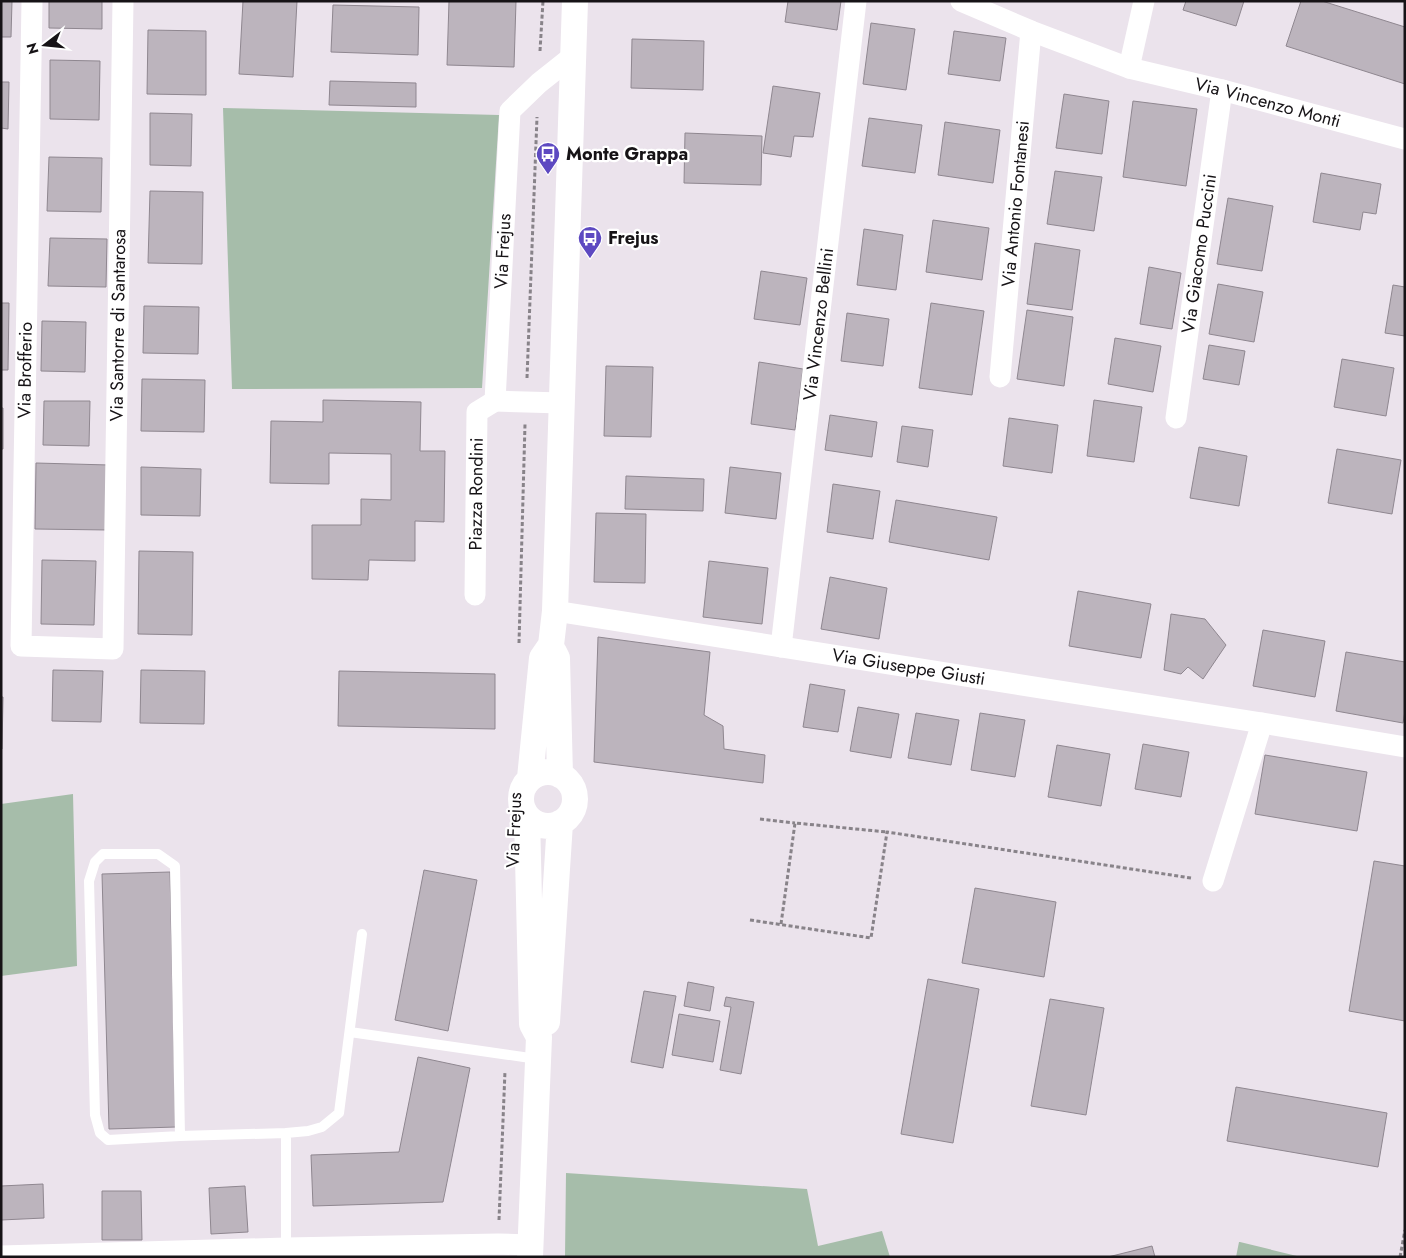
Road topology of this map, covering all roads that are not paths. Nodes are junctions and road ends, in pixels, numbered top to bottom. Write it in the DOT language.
graph roads {
  1 [pos="32,1"];
  2 [pos="123,1"];
  3 [pos="575,1"];
  4 [pos="856,1"];
  5 [pos="961,1"];
  6 [pos="1144,1"];
  7 [pos="1031,31"];
  8 [pos="572,56"];
  9 [pos="1129,68"];
  10 [pos="1222,90"];
  11 [pos="1405,139"];
  12 [pos="1000,377"];
  13 [pos="495,401"];
  14 [pos="562,403"];
  15 [pos="1176,418"];
  16 [pos="475,595"];
  17 [pos="555,611"];
  18 [pos="551,645"];
  19 [pos="780,646"];
  20 [pos="113,649"];
  21 [pos="1262,723"];
  22 [pos="1405,747"];
  23 [pos="560,775"];
  24 [pos="530,778"];
  25 [pos="527,816"];
  26 [pos="560,823"];
  27 [pos="1213,881"];
  28 [pos="362,934"];
  29 [pos="350,1032"];
  30 [pos="538,1048"];
  31 [pos="286,1134"];
  32 [pos="180,1136"];
  33 [pos="286,1248"];
  34 [pos="530,1251"];
  35 [pos="1,1256"];
  1 -- 20 [label="street, Via Brofferio"];
  2 -- 20 [label="street, Via Santorre di Santarosa"];
  3 -- 8 [label="street, Via Frejus"];
  4 -- 19 [label="street, Via Vincenzo Bellini"];
  5 -- 7 [label="street, Via Vincenzo Monti"];
  6 -- 9 [label="street"];
  7 -- 9 [label="street, Via Vincenzo Monti"];
  7 -- 12 [label="street, Via Antonio Fontanesi"];
  8 -- 13 [label="street, Via Frejus"];
  8 -- 14 [label="street, Via Frejus"];
  9 -- 10 [label="street, Via Vincenzo Monti"];
  10 -- 11 [label="street, Via Vincenzo Monti"];
  10 -- 15 [label="street, Via Giacomo Puccini"];
  13 -- 14 [label="street"];
  13 -- 16 [label="street, Piazza Rondini"];
  14 -- 17 [label="street, Via Frejus"];
  17 -- 18 [label="street, Via Frejus"];
  17 -- 19 [label="street, Via Giuseppe Giusti"];
  18 -- 23 [label="street, Via Frejus"];
  18 -- 24 [label="street, Via Frejus"];
  19 -- 21 [label="street, Via Giuseppe Giusti"];
  21 -- 22 [label="street, Via Giuseppe Giusti"];
  21 -- 27 [label="street"];
  23 -- 24 [label="street"];
  23 -- 26 [label="street"];
  24 -- 25 [label="street"];
  25 -- 26 [label="street"];
  25 -- 30 [label="street, Via Frejus"];
  26 -- 30 [label="street, Via Frejus"];
  28 -- 29 [label="lane"];
  29 -- 30 [label="lane"];
  29 -- 31 [label="lane"];
  30 -- 34 [label="street, Via Frejus"];
  31 -- 32 [label="lane"];
  31 -- 33 [label="lane"];
  32 -- 32 [label="lane"];
  33 -- 34 [label="street"];
  33 -- 35 [label="street"];
}
